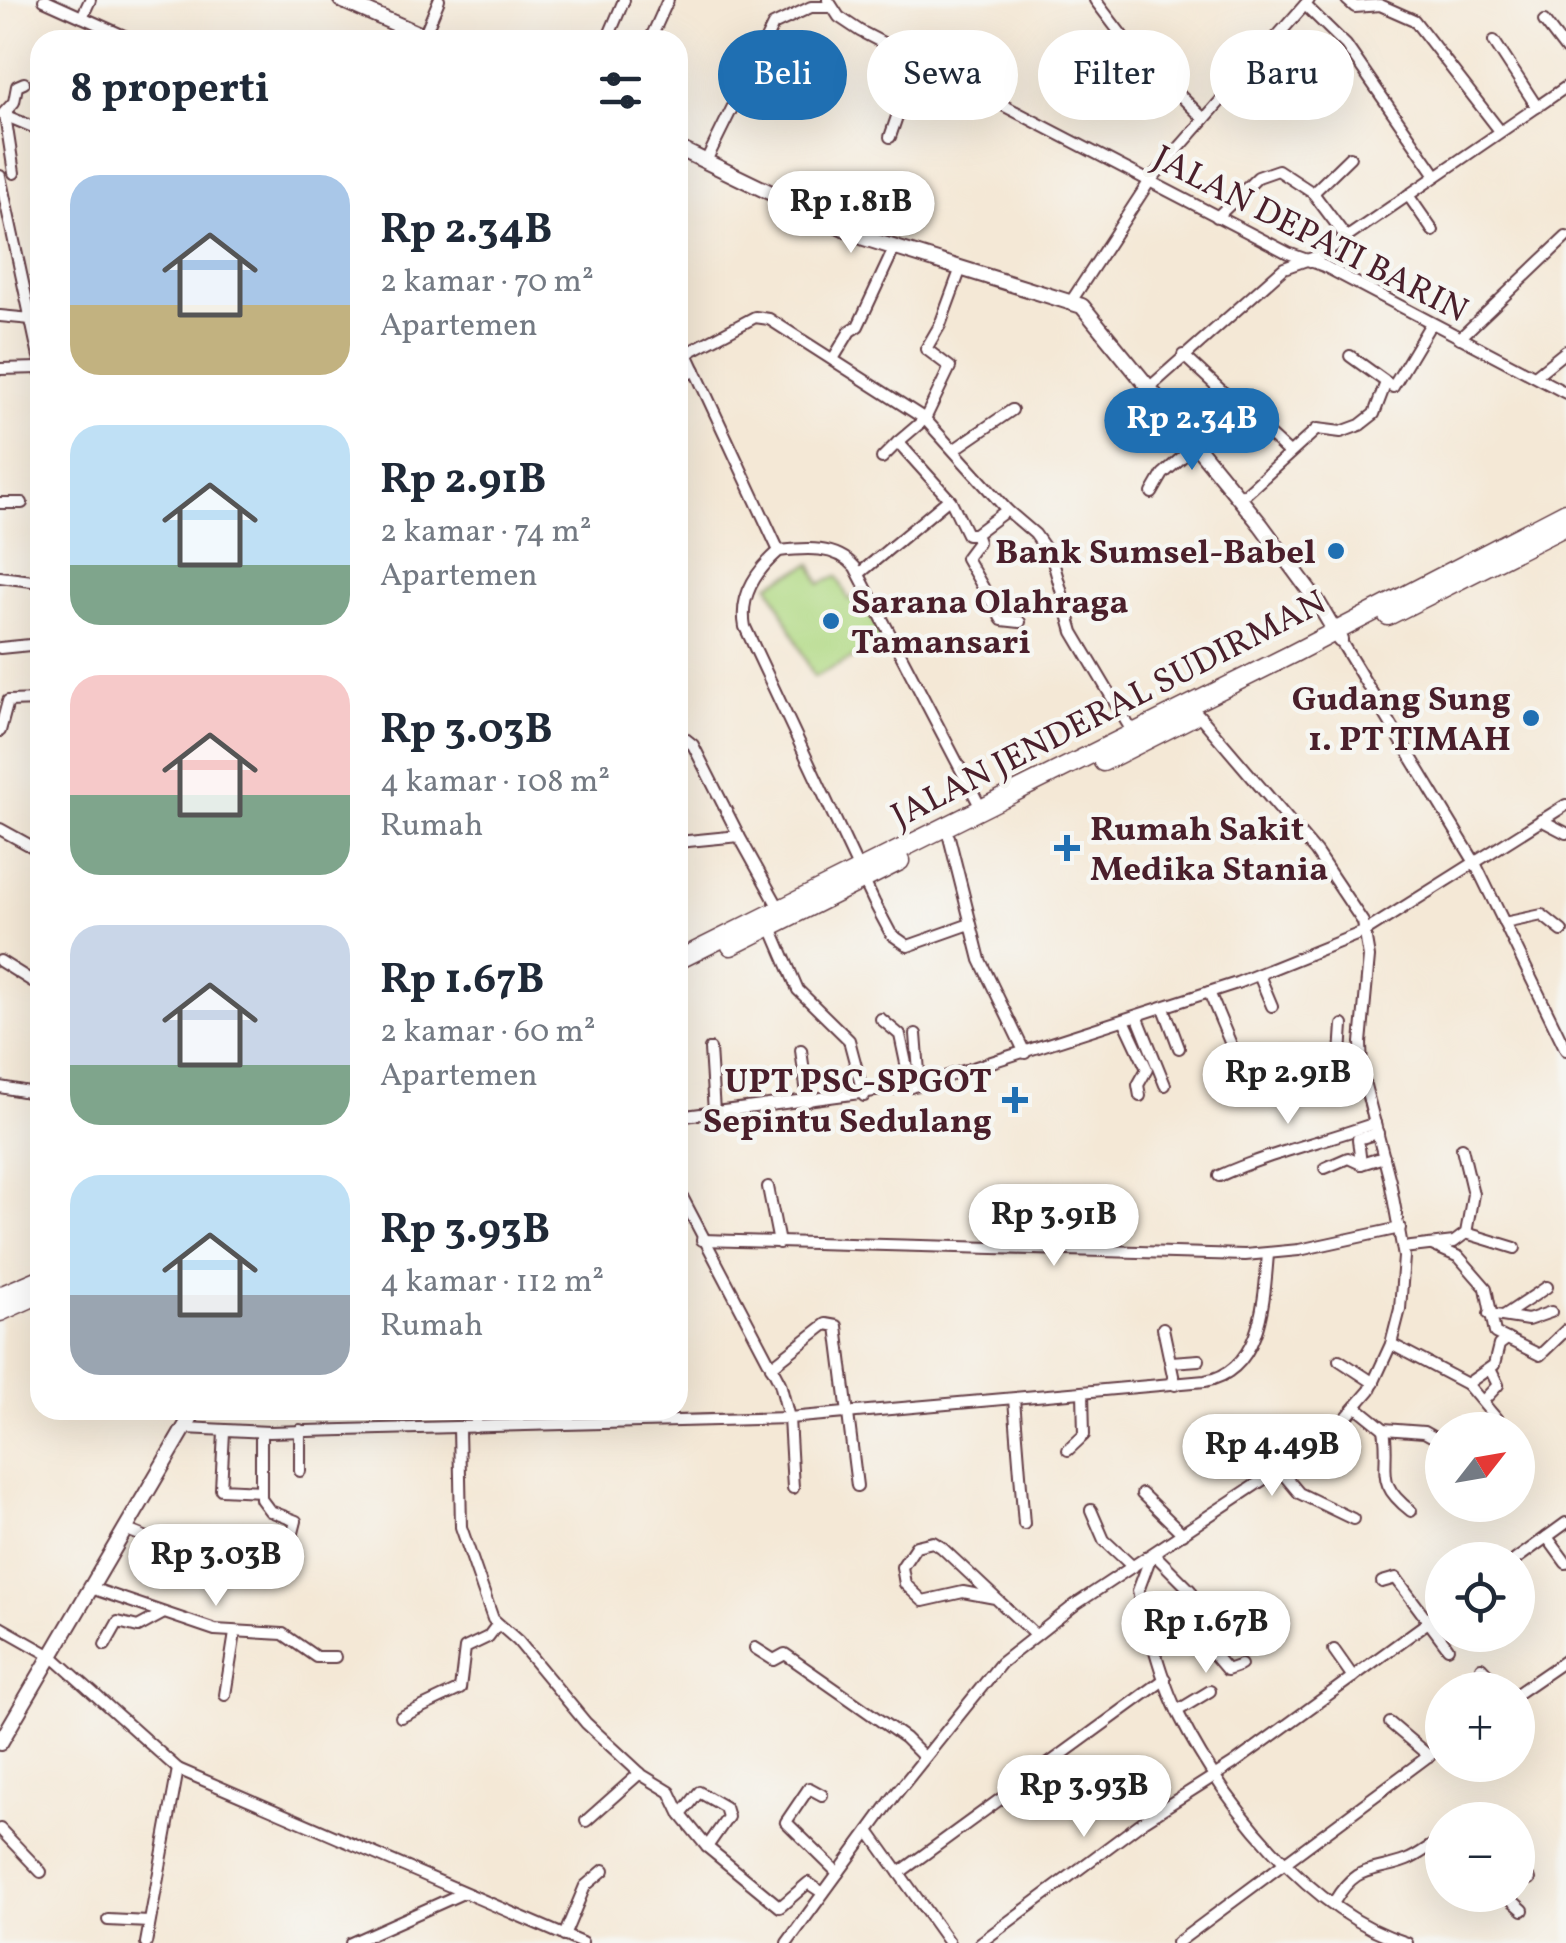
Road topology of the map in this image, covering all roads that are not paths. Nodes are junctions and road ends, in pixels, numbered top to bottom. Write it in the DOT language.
graph roads {
  1 [pos="44,0"];
  2 [pos="90,0"];
  3 [pos="342,0"];
  4 [pos="440,0"];
  5 [pos="624,0"];
  6 [pos="668,0"];
  7 [pos="1095,0"];
  8 [pos="1346,0"];
  9 [pos="1307,2"];
  10 [pos="830,4"];
  11 [pos="82,17"];
  12 [pos="1544,21"];
  13 [pos="111,30"];
  14 [pos="410,30"];
  15 [pos="431,30"];
  16 [pos="612,30"];
  17 [pos="654,30"];
  18 [pos="867,34"];
  19 [pos="1494,41"];
  20 [pos="1566,50"];
  21 [pos="24,83"];
  22 [pos="1566,88"];
  23 [pos="1537,108"];
  24 [pos="3,114"];
  25 [pos="1018,114"];
  26 [pos="1204,119"];
  27 [pos="896,120"];
  28 [pos="30,126"];
  29 [pos="1500,131"];
  30 [pos="890,137"];
  31 [pos="688,153"];
  32 [pos="1350,157"];
  33 [pos="706,161"];
  34 [pos="14,173"];
  35 [pos="1436,175"];
  36 [pos="0,176"];
  37 [pos="1149,182"];
  38 [pos="1313,193"];
  39 [pos="1408,195"];
  40 [pos="1218,217"];
  41 [pos="1433,231"];
  42 [pos="1346,237"];
  43 [pos="1566,237"];
  44 [pos="894,249"];
  45 [pos="1306,259"];
  46 [pos="961,268"];
  47 [pos="1072,300"];
  48 [pos="30,314"];
  49 [pos="0,316"];
  50 [pos="30,319"];
  51 [pos="1430,325"];
  52 [pos="1460,338"];
  53 [pos="1566,351"];
  54 [pos="688,353"];
  55 [pos="688,355"];
  56 [pos="1184,355"];
  57 [pos="1350,356"];
  58 [pos="833,359"];
  59 [pos="30,366"];
  60 [pos="0,368"];
  61 [pos="695,370"];
  62 [pos="688,374"];
  63 [pos="1536,376"];
  64 [pos="1385,385"];
  65 [pos="1150,387"];
  66 [pos="1566,393"];
  67 [pos="1012,410"];
  68 [pos="924,419"];
  69 [pos="898,442"];
  70 [pos="1197,444"];
  71 [pos="956,449"];
  72 [pos="1290,452"];
  73 [pos="882,458"];
  74 [pos="1152,493"];
  75 [pos="949,499"];
  76 [pos="1240,499"];
  77 [pos="0,503"];
  78 [pos="22,503"];
  79 [pos="1007,510"];
  80 [pos="1566,512"];
  81 [pos="1566,526"];
  82 [pos="975,534"];
  83 [pos="779,551"];
  84 [pos="860,573"];
  85 [pos="0,578"];
  86 [pos="30,581"];
  87 [pos="1020,622"];
  88 [pos="1338,635"];
  89 [pos="30,645"];
  90 [pos="0,648"];
  91 [pos="30,701"];
  92 [pos="1198,714"];
  93 [pos="0,731"];
  94 [pos="1133,732"];
  95 [pos="688,740"];
  96 [pos="1566,805"];
  97 [pos="981,808"];
  98 [pos="1541,820"];
  99 [pos="0,829"];
  100 [pos="1566,832"];
  101 [pos="740,836"];
  102 [pos="949,837"];
  103 [pos="688,841"];
  104 [pos="30,845"];
  105 [pos="1474,862"];
  106 [pos="862,875"];
  107 [pos="779,908"];
  108 [pos="1504,923"];
  109 [pos="970,924"];
  110 [pos="771,927"];
  111 [pos="1366,932"];
  112 [pos="1562,932"];
  113 [pos="688,955"];
  114 [pos="0,961"];
  115 [pos="688,967"];
  116 [pos="1259,975"];
  117 [pos="30,980"];
  118 [pos="1210,992"];
  119 [pos="1272,1006"];
  120 [pos="1164,1008"];
  121 [pos="1138,1018"];
  122 [pos="882,1019"];
  123 [pos="1126,1022"];
  124 [pos="1342,1025"];
  125 [pos="916,1034"];
  126 [pos="1179,1048"];
  127 [pos="710,1049"];
  128 [pos="801,1050"];
  129 [pos="1566,1050"];
  130 [pos="1024,1052"];
  131 [pos="1320,1052"];
  132 [pos="1341,1055"];
  133 [pos="1360,1060"];
  134 [pos="1245,1078"];
  135 [pos="1166,1085"];
  136 [pos="916,1086"];
  137 [pos="0,1087"];
  138 [pos="30,1092"];
  139 [pos="864,1096"];
  140 [pos="1140,1096"];
  141 [pos="808,1101"];
  142 [pos="714,1112"];
  143 [pos="688,1116"];
  144 [pos="1376,1128"];
  145 [pos="1462,1148"];
  146 [pos="1384,1157"];
  147 [pos="1361,1164"];
  148 [pos="1324,1168"];
  149 [pos="1218,1176"];
  150 [pos="768,1186"];
  151 [pos="688,1210"];
  152 [pos="1400,1228"];
  153 [pos="1466,1233"];
  154 [pos="702,1240"];
  155 [pos="779,1243"];
  156 [pos="1432,1244"];
  157 [pos="1403,1248"];
  158 [pos="1515,1248"];
  159 [pos="1268,1254"];
  160 [pos="1547,1288"];
  161 [pos="30,1290"];
  162 [pos="30,1293"];
  163 [pos="0,1296"];
  164 [pos="0,1312"];
  165 [pos="1551,1312"];
  166 [pos="1488,1314"];
  167 [pos="1505,1315"];
  168 [pos="1163,1328"];
  169 [pos="1566,1330"];
  170 [pos="1507,1339"];
  171 [pos="1391,1344"];
  172 [pos="1199,1360"];
  173 [pos="1338,1360"];
  174 [pos="1171,1362"];
  175 [pos="772,1367"];
  176 [pos="1490,1368"];
  177 [pos="1374,1383"];
  178 [pos="1467,1384"];
  179 [pos="1174,1385"];
  180 [pos="1084,1392"];
  181 [pos="1014,1398"];
  182 [pos="1483,1401"];
  183 [pos="1358,1408"];
  184 [pos="848,1412"];
  185 [pos="1492,1412"];
  186 [pos="790,1418"];
  187 [pos="189,1420"];
  188 [pos="476,1420"];
  189 [pos="475,1427"];
  190 [pos="185,1428"];
  191 [pos="459,1428"];
  192 [pos="1384,1429"];
  193 [pos="300,1430"];
  194 [pos="224,1432"];
  195 [pos="261,1432"];
  196 [pos="1425,1433"];
  197 [pos="1068,1450"];
  198 [pos="1279,1469"];
  199 [pos="300,1471"];
  200 [pos="857,1486"];
  201 [pos="793,1488"];
  202 [pos="261,1492"];
  203 [pos="1142,1494"];
  204 [pos="1091,1510"];
  205 [pos="1411,1511"];
  206 [pos="1352,1519"];
  207 [pos="1024,1524"];
  208 [pos="1566,1524"];
  209 [pos="125,1529"];
  210 [pos="1183,1534"];
  211 [pos="1547,1537"];
  212 [pos="1535,1546"];
  213 [pos="1153,1555"];
  214 [pos="192,1556"];
  215 [pos="286,1560"];
  216 [pos="1566,1563"];
  217 [pos="1133,1568"];
  218 [pos="1112,1580"];
  219 [pos="1382,1582"];
  220 [pos="90,1588"];
  221 [pos="1138,1591"];
  222 [pos="995,1598"];
  223 [pos="1231,1610"];
  224 [pos="162,1614"];
  225 [pos="1204,1617"];
  226 [pos="1425,1617"];
  227 [pos="497,1625"];
  228 [pos="1189,1625"];
  229 [pos="1425,1625"];
  230 [pos="0,1627"];
  231 [pos="235,1633"];
  232 [pos="1034,1634"];
  233 [pos="106,1645"];
  234 [pos="755,1648"];
  235 [pos="1155,1648"];
  236 [pos="1334,1650"];
  237 [pos="335,1656"];
  238 [pos="53,1657"];
  239 [pos="1566,1660"];
  240 [pos="1241,1665"];
  241 [pos="1481,1667"];
  242 [pos="1486,1672"];
  243 [pos="1353,1677"];
  244 [pos="1165,1679"];
  245 [pos="1535,1681"];
  246 [pos="1210,1691"];
  247 [pos="225,1695"];
  248 [pos="1177,1711"];
  249 [pos="401,1717"];
  250 [pos="1390,1723"];
  251 [pos="0,1743"];
  252 [pos="919,1752"];
  253 [pos="1425,1752"];
  254 [pos="1425,1760"];
  255 [pos="178,1768"];
  256 [pos="640,1773"];
  257 [pos="1215,1776"];
  258 [pos="822,1795"];
  259 [pos="681,1814"];
  260 [pos="586,1822"];
  261 [pos="0,1828"];
  262 [pos="869,1830"];
  263 [pos="707,1846"];
  264 [pos="1425,1850"];
  265 [pos="1286,1862"];
  266 [pos="832,1868"];
  267 [pos="604,1870"];
  268 [pos="41,1872"];
  269 [pos="899,1873"];
  270 [pos="464,1893"];
  271 [pos="822,1893"];
  272 [pos="1334,1902"];
  273 [pos="108,1920"];
  274 [pos="148,1922"];
  275 [pos="564,1936"];
  276 [pos="375,1940"];
  277 [pos="788,1942"];
  278 [pos="146,1943"];
  279 [pos="351,1943"];
  280 [pos="582,1943"];
  281 [pos="949,1943"];
  282 [pos="980,1943"];
  283 [pos="1177,1943"];
  284 [pos="1407,1943"];
  1 -- 11 [label="street"];
  2 -- 11 [label="street"];
  3 -- 14 [label="main road"];
  4 -- 15 [label="street"];
  5 -- 16 [label="street"];
  6 -- 17 [label="street"];
  7 -- 26 [label="street"];
  8 -- 29 [label="street"];
  9 -- 26 [label="street"];
  9 -- 35 [label="street"];
  10 -- 18 [label="street, JALAN DEPATI BARIN"];
  10 -- 33 [label="street"];
  11 -- 13 [label="street"];
  12 -- 20 [label="street"];
  19 -- 23 [label="street"];
  21 -- 24 [label="street"];
  22 -- 23 [label="street"];
  23 -- 29 [label="street"];
  24 -- 28 [label="street"];
  24 -- 34 [label="street"];
  25 -- 37 [label="street, JALAN DEPATI BARIN"];
  26 -- 37 [label="street"];
  27 -- 30 [label="street"];
  29 -- 35 [label="street"];
  31 -- 33 [label="main road"];
  32 -- 38 [label="street"];
  33 -- 44 [label="main road"];
  35 -- 39 [label="street"];
  36 -- 48 [label="street"];
  37 -- 40 [label="street, JALAN DEPATI BARIN"];
  37 -- 47 [label="street"];
  38 -- 40 [label="street"];
  38 -- 42 [label="street"];
  39 -- 41 [label="street"];
  39 -- 42 [label="street"];
  40 -- 45 [label="street, JALAN DEPATI BARIN"];
  42 -- 45 [label="street"];
  43 -- 52 [label="street"];
  44 -- 46 [label="main road"];
  44 -- 58 [label="street"];
  45 -- 51 [label="street, JALAN DEPATI BARIN"];
  45 -- 56 [label="street"];
  46 -- 47 [label="main road"];
  46 -- 68 [label="street"];
  47 -- 65 [label="main road"];
  49 -- 50 [label="street"];
  51 -- 52 [label="street, JALAN DEPATI BARIN"];
  51 -- 64 [label="street"];
  52 -- 63 [label="street, JALAN DEPATI BARIN"];
  53 -- 63 [label="street"];
  54 -- 58 [label="street"];
  55 -- 61 [label="street"];
  56 -- 65 [label="street"];
  56 -- 72 [label="street"];
  57 -- 64 [label="street"];
  58 -- 68 [label="street"];
  59 -- 60 [label="street"];
  61 -- 62 [label="street"];
  61 -- 83 [label="street"];
  63 -- 66 [label="street, JALAN DEPATI BARIN"];
  64 -- 72 [label="street"];
  65 -- 70 [label="main road"];
  67 -- 71 [label="street"];
  68 -- 69 [label="street"];
  68 -- 71 [label="street"];
  69 -- 73 [label="street"];
  69 -- 75 [label="street"];
  70 -- 74 [label="street"];
  70 -- 76 [label="main road"];
  71 -- 79 [label="street"];
  72 -- 76 [label="street"];
  75 -- 82 [label="street"];
  75 -- 84 [label="street"];
  76 -- 88 [label="main road"];
  77 -- 78 [label="street"];
  79 -- 82 [label="street"];
  79 -- 94 [label="street"];
  80 -- 88 [label="highway, JALAN JENDERAL SUDIRMAN"];
  81 -- 88 [label="highway, JALAN JENDERAL SUDIRMAN"];
  82 -- 87 [label="street"];
  83 -- 84 [label="street"];
  83 -- 106 [label="street"];
  84 -- 97 [label="street"];
  85 -- 86 [label="street"];
  88 -- 92 [label="highway, JALAN JENDERAL SUDIRMAN"];
  88 -- 94 [label="highway, JALAN JENDERAL SUDIRMAN"];
  88 -- 105 [label="street"];
  89 -- 90 [label="street"];
  91 -- 93 [label="street"];
  92 -- 102 [label="highway, JALAN JENDERAL SUDIRMAN"];
  92 -- 111 [label="street"];
  94 -- 97 [label="highway, JALAN JENDERAL SUDIRMAN"];
  95 -- 101 [label="street"];
  96 -- 98 [label="street"];
  97 -- 106 [label="highway, JALAN JENDERAL SUDIRMAN"];
  98 -- 100 [label="street"];
  98 -- 105 [label="street"];
  99 -- 104 [label="street"];
  101 -- 103 [label="street"];
  101 -- 107 [label="street"];
  102 -- 106 [label="highway, JALAN JENDERAL SUDIRMAN"];
  102 -- 109 [label="street"];
  105 -- 108 [label="street"];
  105 -- 111 [label="street"];
  106 -- 107 [label="highway, JALAN JENDERAL SUDIRMAN"];
  106 -- 109 [label="street"];
  106 -- 110 [label="highway, JALAN JENDERAL SUDIRMAN"];
  107 -- 113 [label="highway, JALAN JENDERAL SUDIRMAN"];
  108 -- 112 [label="street"];
  108 -- 129 [label="street"];
  109 -- 130 [label="street"];
  110 -- 115 [label="highway, JALAN JENDERAL SUDIRMAN"];
  110 -- 139 [label="street"];
  111 -- 116 [label="street"];
  111 -- 133 [label="street"];
  114 -- 117 [label="street"];
  116 -- 118 [label="street"];
  116 -- 119 [label="street"];
  118 -- 120 [label="street"];
  118 -- 134 [label="street"];
  120 -- 121 [label="street"];
  120 -- 126 [label="street"];
  121 -- 123 [label="street"];
  121 -- 135 [label="street"];
  122 -- 136 [label="street"];
  123 -- 130 [label="street"];
  123 -- 140 [label="street"];
  124 -- 132 [label="street"];
  125 -- 136 [label="street"];
  127 -- 142 [label="street"];
  128 -- 141 [label="street"];
  130 -- 136 [label="street"];
  131 -- 132 [label="street"];
  132 -- 133 [label="street"];
  133 -- 144 [label="street"];
  136 -- 139 [label="street"];
  137 -- 138 [label="street"];
  139 -- 141 [label="street"];
  141 -- 142 [label="street"];
  142 -- 143 [label="street"];
  144 -- 146 [label="street"];
  144 -- 147 [label="street"];
  144 -- 149 [label="street"];
  145 -- 153 [label="street"];
  146 -- 147 [label="street"];
  146 -- 152 [label="street"];
  147 -- 148 [label="street"];
  150 -- 155 [label="street"];
  151 -- 154 [label="street"];
  152 -- 157 [label="street"];
  152 -- 159 [label="street"];
  153 -- 156 [label="street"];
  153 -- 158 [label="street"];
  154 -- 155 [label="street"];
  154 -- 175 [label="street"];
  155 -- 159 [label="street"];
  156 -- 157 [label="street"];
  156 -- 166 [label="street"];
  157 -- 171 [label="street"];
  159 -- 179 [label="street"];
  160 -- 167 [label="street"];
  161 -- 163 [label="highway"];
  162 -- 164 [label="highway"];
  165 -- 167 [label="street"];
  166 -- 167 [label="street"];
  166 -- 170 [label="street"];
  168 -- 174 [label="street"];
  169 -- 170 [label="street"];
  170 -- 176 [label="street"];
  171 -- 177 [label="street"];
  171 -- 178 [label="street"];
  172 -- 174 [label="street"];
  173 -- 177 [label="street"];
  174 -- 179 [label="street"];
  175 -- 184 [label="street"];
  175 -- 186 [label="street"];
  176 -- 178 [label="street"];
  176 -- 182 [label="street"];
  177 -- 183 [label="street"];
  178 -- 182 [label="street"];
  179 -- 180 [label="street"];
  180 -- 181 [label="street"];
  180 -- 197 [label="street"];
  181 -- 184 [label="street"];
  181 -- 207 [label="street"];
  182 -- 185 [label="street"];
  183 -- 192 [label="street"];
  183 -- 198 [label="street"];
  184 -- 186 [label="street"];
  184 -- 200 [label="street"];
  186 -- 189 [label="street"];
  186 -- 201 [label="street"];
  187 -- 190 [label="main road"];
  188 -- 189 [label="street"];
  189 -- 191 [label="street"];
  190 -- 194 [label="street"];
  190 -- 209 [label="main road"];
  191 -- 193 [label="street"];
  191 -- 227 [label="street"];
  192 -- 196 [label="street"];
  192 -- 205 [label="street"];
  193 -- 195 [label="street"];
  193 -- 199 [label="street"];
  194 -- 195 [label="street"];
  194 -- 202 [label="street"];
  195 -- 202 [label="street"];
  198 -- 206 [label="street"];
  198 -- 210 [label="street"];
  202 -- 215 [label="street"];
  203 -- 210 [label="street"];
  204 -- 217 [label="street"];
  208 -- 211 [label="street"];
  209 -- 214 [label="street"];
  209 -- 220 [label="main road"];
  210 -- 213 [label="street"];
  211 -- 212 [label="street"];
  211 -- 216 [label="street"];
  213 -- 217 [label="street"];
  213 -- 221 [label="street"];
  213 -- 225 [label="street"];
  217 -- 218 [label="street"];
  218 -- 221 [label="street"];
  218 -- 232 [label="street"];
  219 -- 226 [label="street"];
  220 -- 224 [label="street"];
  220 -- 238 [label="main road"];
  221 -- 235 [label="street"];
  222 -- 222 [label="street"];
  222 -- 232 [label="street"];
  223 -- 225 [label="street"];
  224 -- 231 [label="street"];
  224 -- 233 [label="street"];
  225 -- 228 [label="street"];
  227 -- 249 [label="street"];
  227 -- 256 [label="street"];
  228 -- 235 [label="street"];
  228 -- 240 [label="street"];
  229 -- 243 [label="street"];
  230 -- 238 [label="street"];
  231 -- 237 [label="street"];
  231 -- 247 [label="street"];
  232 -- 252 [label="street"];
  234 -- 252 [label="street"];
  235 -- 244 [label="street"];
  236 -- 243 [label="street"];
  238 -- 251 [label="main road"];
  238 -- 255 [label="street"];
  239 -- 245 [label="street"];
  241 -- 242 [label="street"];
  243 -- 257 [label="street"];
  244 -- 248 [label="street"];
  244 -- 269 [label="street"];
  246 -- 248 [label="street"];
  248 -- 257 [label="street"];
  250 -- 253 [label="street"];
  252 -- 262 [label="street"];
  254 -- 265 [label="street"];
  255 -- 270 [label="street"];
  255 -- 274 [label="street"];
  256 -- 259 [label="street"];
  256 -- 260 [label="street"];
  257 -- 265 [label="street"];
  257 -- 282 [label="street"];
  258 -- 266 [label="street"];
  259 -- 263 [label="street"];
  259 -- 263 [label="street"];
  261 -- 268 [label="street"];
  262 -- 266 [label="street"];
  262 -- 269 [label="street"];
  263 -- 271 [label="street"];
  264 -- 272 [label="street"];
  265 -- 272 [label="street"];
  265 -- 283 [label="street"];
  266 -- 271 [label="street"];
  267 -- 275 [label="street"];
  269 -- 281 [label="street"];
  270 -- 275 [label="street"];
  270 -- 276 [label="street"];
  271 -- 277 [label="street"];
  272 -- 284 [label="street"];
  273 -- 274 [label="street"];
  274 -- 278 [label="street"];
  275 -- 280 [label="street"];
  276 -- 279 [label="street"];
}
